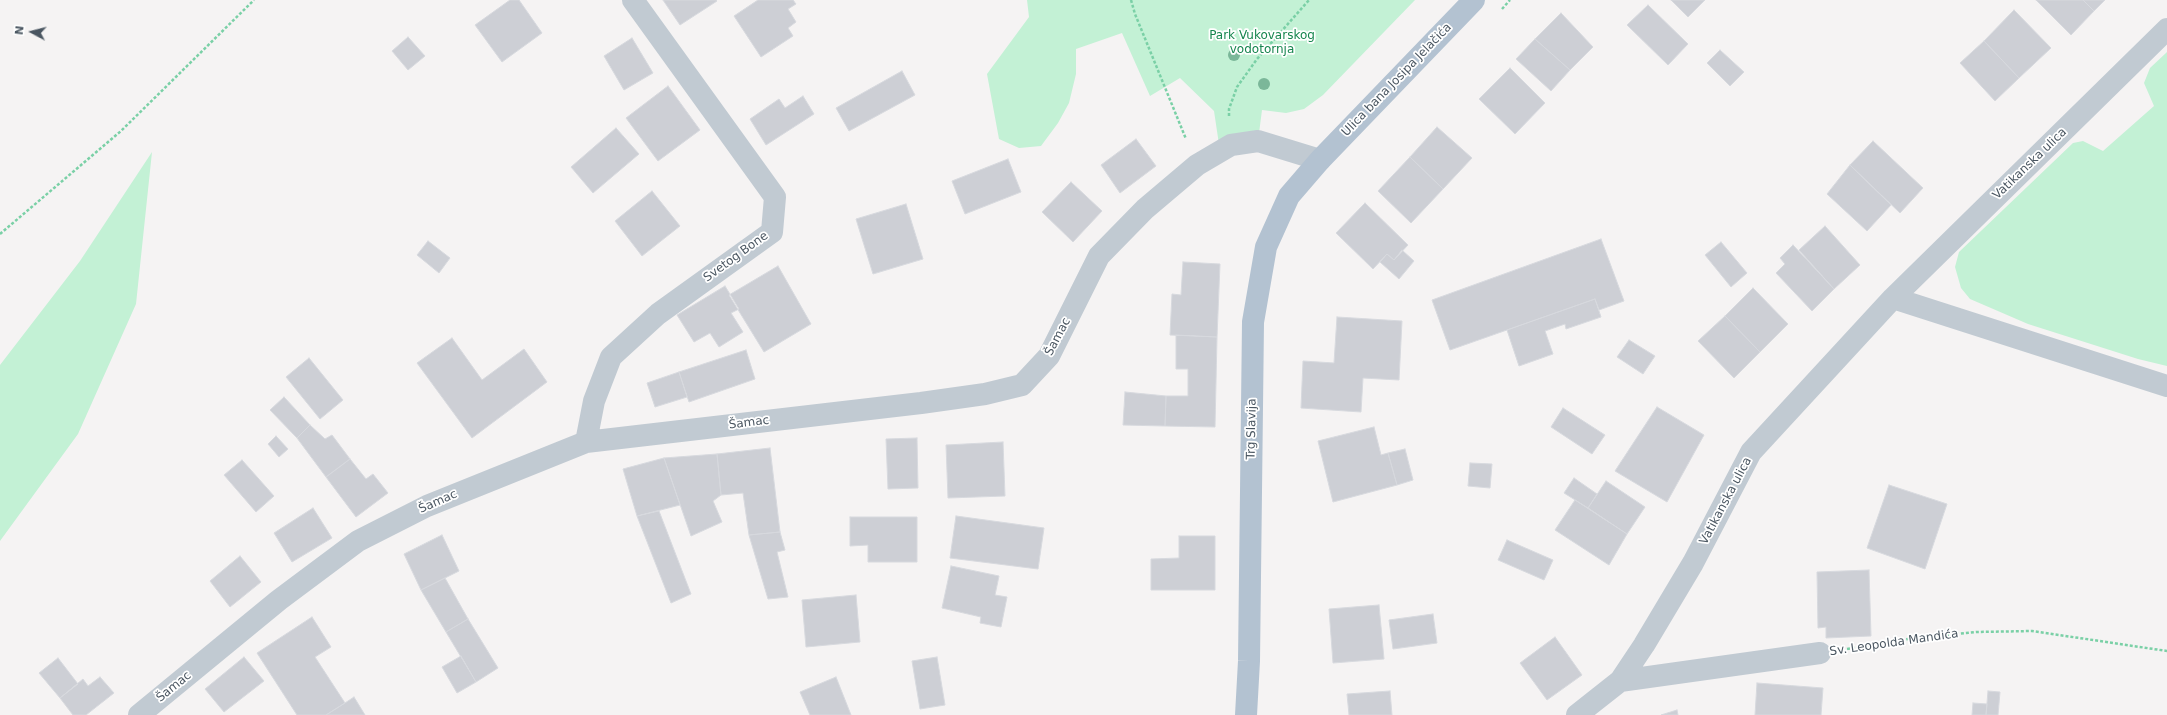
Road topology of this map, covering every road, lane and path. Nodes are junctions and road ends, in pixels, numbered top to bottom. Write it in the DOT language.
graph roads {
  1 [pos="254,0"];
  2 [pos="634,0"];
  3 [pos="1131,0"];
  4 [pos="1309,0"];
  5 [pos="1474,0"];
  6 [pos="1510,0"];
  7 [pos="1500,11"];
  8 [pos="2167,29"];
  9 [pos="1229,109"];
  10 [pos="1320,160"];
  11 [pos="1197,165"];
  12 [pos="0,234"];
  13 [pos="1893,298"];
  14 [pos="2167,386"];
  15 [pos="586,442"];
  16 [pos="2167,651"];
  17 [pos="1820,654"];
  18 [pos="1620,681"];
  19 [pos="139,715"];
  20 [pos="1246,715"];
  21 [pos="1577,715"];
  1 -- 12 [label="path"];
  2 -- 15 [label="street, Svetog Bone"];
  3 -- 11 [label="path"];
  4 -- 9 [label="path"];
  5 -- 10 [label="main road, Ulica bana Josipa Jelačića"];
  6 -- 7 [label="path"];
  8 -- 13 [label="street, Vatikanska ulica"];
  10 -- 11 [label="street, Šamac"];
  10 -- 20 [label="main road, Trg Slavija"];
  11 -- 15 [label="street, Šamac"];
  13 -- 14 [label="street"];
  13 -- 18 [label="street, Vatikanska ulica"];
  15 -- 19 [label="street, Šamac"];
  16 -- 17 [label="path, Sv. Leopolda Mandića"];
  17 -- 18 [label="street, Sv. Leopolda Mandića"];
  18 -- 21 [label="street, Vatikanska ulica"];
}
